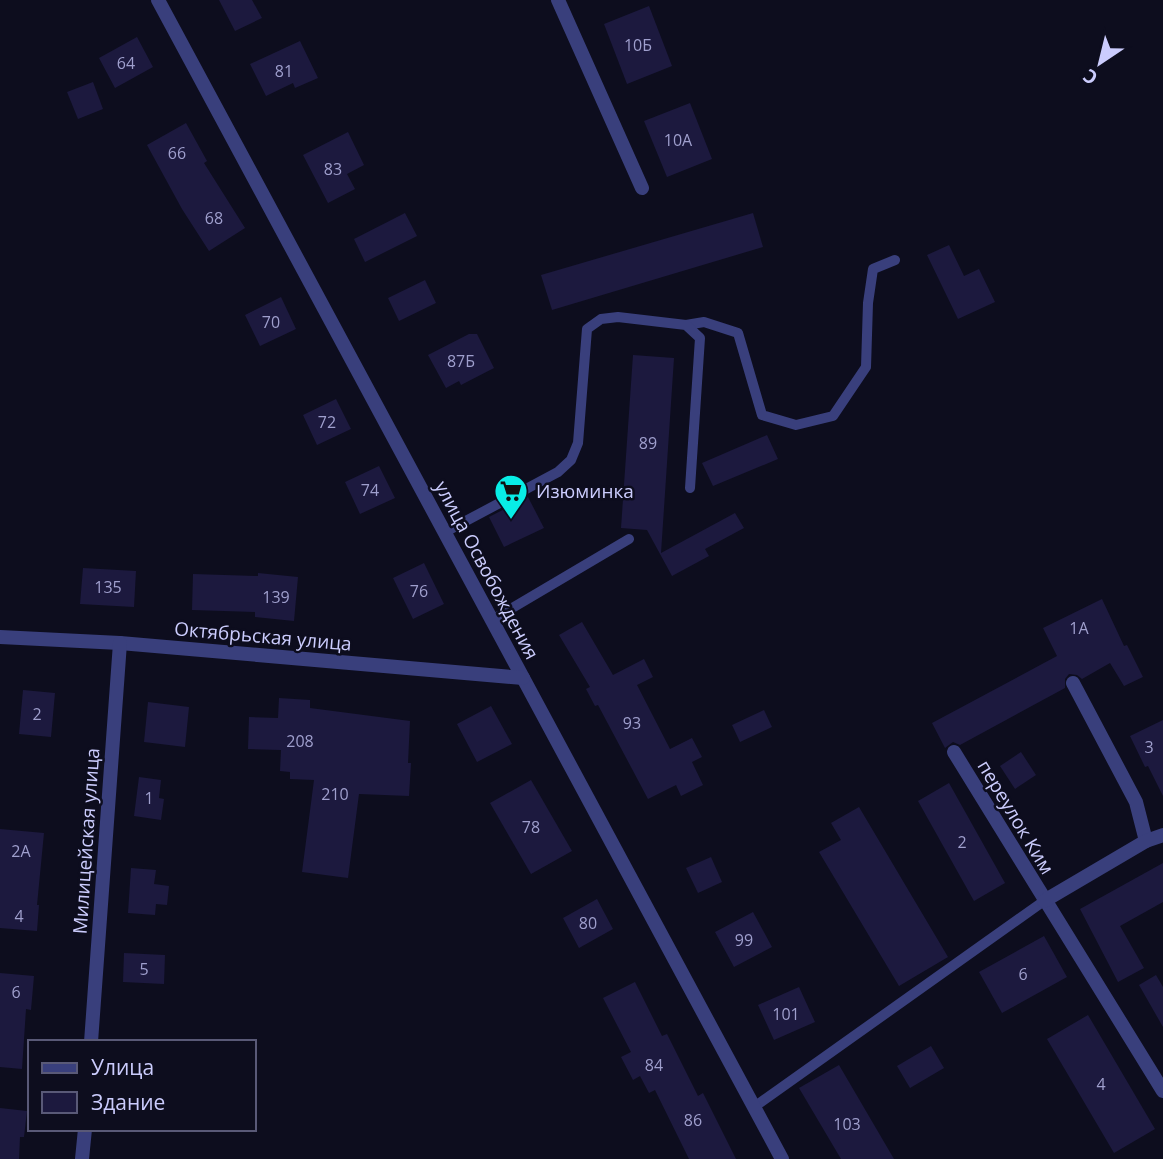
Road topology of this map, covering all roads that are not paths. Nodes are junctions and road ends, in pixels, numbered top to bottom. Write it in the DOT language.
graph roads {
  1 [pos="158,0"];
  2 [pos="558,0"];
  3 [pos="642,188"];
  4 [pos="895,260"];
  5 [pos="686,326"];
  6 [pos="690,488"];
  7 [pos="445,532"];
  8 [pos="629,539"];
  9 [pos="492,620"];
  10 [pos="0,637"];
  11 [pos="120,643"];
  12 [pos="523,678"];
  13 [pos="1073,683"];
  14 [pos="954,752"];
  15 [pos="1163,835"];
  16 [pos="1146,841"];
  17 [pos="1044,901"];
  18 [pos="91,1040"];
  19 [pos="1163,1091"];
  20 [pos="754,1107"];
  21 [pos="85,1131"];
  22 [pos="82,1159"];
  23 [pos="782,1159"];
  1 -- 7 [label="street, улица Освобождения"];
  2 -- 3 [label="street"];
  4 -- 5 [label="lane"];
  5 -- 6 [label="lane"];
  5 -- 7 [label="lane"];
  7 -- 9 [label="street, улица Освобождения"];
  8 -- 9 [label="lane"];
  9 -- 12 [label="street, улица Освобождения"];
  10 -- 11 [label="street, Октябрьская улица"];
  11 -- 12 [label="street, Октябрьская улица"];
  11 -- 18 [label="street, Милицейская улица"];
  12 -- 20 [label="street, улица Освобождения"];
  13 -- 16 [label="street"];
  14 -- 17 [label="street, переулок Ким"];
  15 -- 16 [label="street, переулок Ким"];
  16 -- 17 [label="street, переулок Ким"];
  17 -- 19 [label="street, переулок Ким"];
  17 -- 20 [label="lane"];
  20 -- 23 [label="street, улица Освобождения"];
  21 -- 22 [label="street"];
}
